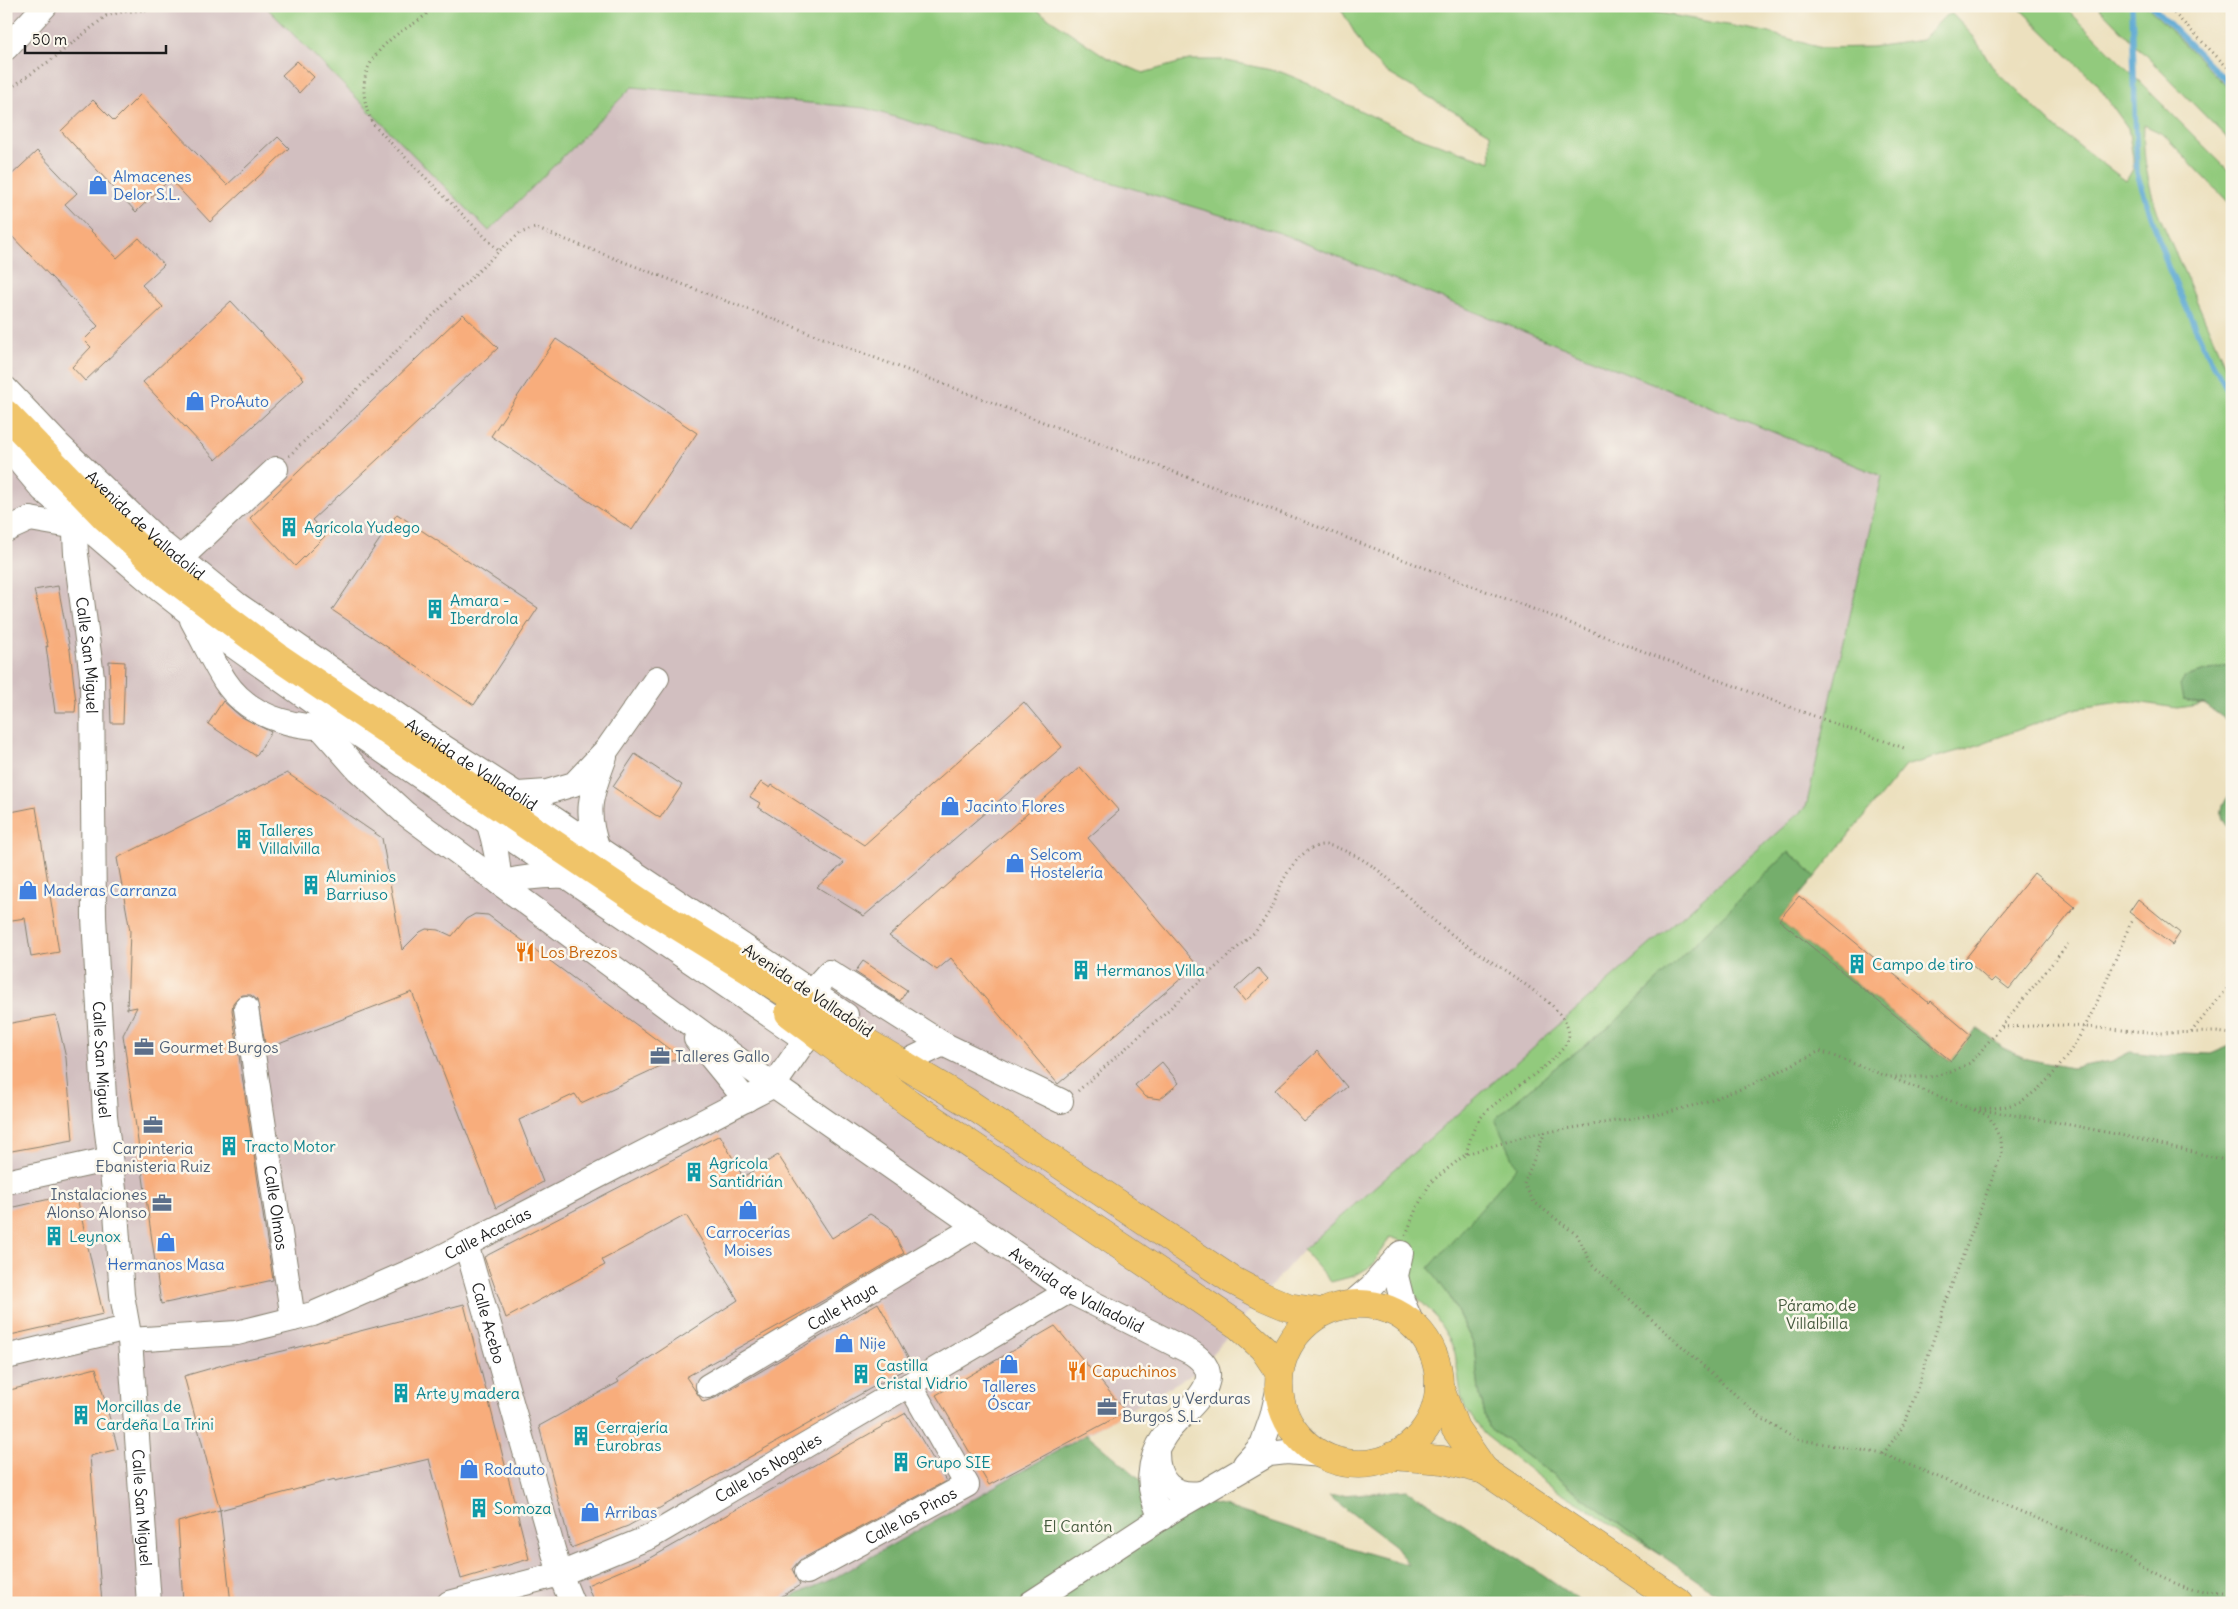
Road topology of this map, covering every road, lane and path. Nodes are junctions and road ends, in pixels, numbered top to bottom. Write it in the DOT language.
graph roads {
  1 [pos="45,6"];
  2 [pos="193,6"];
  3 [pos="433,6"];
  4 [pos="2167,6"];
  5 [pos="6,48"];
  6 [pos="2232,72"];
  7 [pos="6,91"];
  8 [pos="499,251"];
  9 [pos="6,389"];
  10 [pos="6,414"];
  11 [pos="6,446"];
  12 [pos="276,469"];
  13 [pos="43,490"];
  14 [pos="30,519"];
  15 [pos="79,524"];
  16 [pos="6,530"];
  17 [pos="108,545"];
  18 [pos="180,559"];
  19 [pos="79,578"];
  20 [pos="188,612"];
  21 [pos="657,678"];
  22 [pos="321,728"];
  23 [pos="352,730"];
  24 [pos="608,748"];
  25 [pos="1904,748"];
  26 [pos="518,794"];
  27 [pos="488,821"];
  28 [pos="598,850"];
  29 [pos="568,876"];
  30 [pos="499,883"];
  31 [pos="652,910"];
  32 [pos="2132,920"];
  33 [pos="2068,944"];
  34 [pos="2232,983"];
  35 [pos="811,992"];
  36 [pos="246,1008"];
  37 [pos="672,1011"];
  38 [pos="2086,1026"];
  39 [pos="2001,1027"];
  40 [pos="2191,1032"];
  41 [pos="2232,1034"];
  42 [pos="805,1040"];
  43 [pos="942,1044"];
  44 [pos="912,1059"];
  45 [pos="1889,1077"];
  46 [pos="774,1085"];
  47 [pos="746,1100"];
  48 [pos="1061,1101"];
  49 [pos="967,1102"];
  50 [pos="1975,1110"];
  51 [pos="942,1126"];
  52 [pos="1545,1132"];
  53 [pos="1466,1154"];
  54 [pos="110,1159"];
  55 [pos="2232,1162"];
  56 [pos="6,1182"];
  57 [pos="977,1226"];
  58 [pos="466,1244"];
  59 [pos="1401,1252"];
  60 [pos="1070,1291"];
  61 [pos="1351,1304"];
  62 [pos="1322,1312"];
  63 [pos="293,1319"];
  64 [pos="1412,1324"];
  65 [pos="129,1334"];
  66 [pos="6,1357"];
  67 [pos="1279,1380"];
  68 [pos="910,1385"];
  69 [pos="708,1386"];
  70 [pos="1439,1386"];
  71 [pos="1322,1454"];
  72 [pos="1883,1454"];
  73 [pos="1392,1456"];
  74 [pos="1242,1468"];
  75 [pos="1484,1470"];
  76 [pos="1170,1506"];
  77 [pos="807,1572"];
  78 [pos="560,1574"];
  79 [pos="2232,1596"];
  80 [pos="149,1603"];
  81 [pos="449,1603"];
  82 [pos="572,1603"];
  83 [pos="1031,1603"];
  84 [pos="1680,1603"];
  1 -- 5 [label="street"];
  2 -- 7 [label="path"];
  3 -- 8 [label="path"];
  4 -- 6 [label="path"];
  8 -- 12 [label="path"];
  8 -- 25 [label="path"];
  9 -- 18 [label="street, Avenida de Valladolid"];
  10 -- 31 [label="highway, Avenida de Valladolid"];
  11 -- 13 [label="street"];
  12 -- 18 [label="street"];
  13 -- 14 [label="street"];
  13 -- 15 [label="street"];
  14 -- 15 [label="street"];
  14 -- 16 [label="street"];
  15 -- 17 [label="street"];
  15 -- 19 [label="street, Calle San Miguel"];
  17 -- 19 [label="street"];
  17 -- 20 [label="street"];
  18 -- 26 [label="street, Avenida de Valladolid"];
  19 -- 54 [label="street, Calle San Miguel"];
  20 -- 22 [label="street"];
  20 -- 23 [label="street"];
  21 -- 24 [label="street"];
  22 -- 23 [label="street"];
  22 -- 30 [label="street, Avenida de Valladolid"];
  23 -- 27 [label="street"];
  24 -- 26 [label="street"];
  24 -- 28 [label="street"];
  26 -- 28 [label="street, Avenida de Valladolid"];
  27 -- 29 [label="street"];
  27 -- 30 [label="street"];
  28 -- 35 [label="street, Avenida de Valladolid"];
  29 -- 30 [label="street"];
  29 -- 42 [label="street"];
  30 -- 37 [label="street, Avenida de Valladolid"];
  31 -- 49 [label="highway"];
  31 -- 51 [label="highway"];
  32 -- 38 [label="path"];
  33 -- 39 [label="path"];
  34 -- 40 [label="path"];
  35 -- 43 [label="street"];
  35 -- 44 [label="street, Avenida de Valladolid"];
  36 -- 63 [label="street, Calle Olmos"];
  37 -- 46 [label="street, Avenida de Valladolid"];
  37 -- 47 [label="street"];
  38 -- 39 [label="path"];
  38 -- 40 [label="path"];
  38 -- 50 [label="path"];
  39 -- 45 [label="path"];
  40 -- 41 [label="path"];
  42 -- 46 [label="street, Calle Acacias"];
  42 -- 51 [label="street"];
  43 -- 44 [label="street"];
  43 -- 48 [label="street"];
  44 -- 49 [label="street, Avenida de Valladolid"];
  45 -- 50 [label="path"];
  45 -- 52 [label="path"];
  46 -- 47 [label="street, Calle Acacias"];
  46 -- 57 [label="street, Avenida de Valladolid"];
  47 -- 58 [label="street, Calle Acacias"];
  48 -- 53 [label="path"];
  49 -- 62 [label="highway"];
  50 -- 55 [label="path"];
  50 -- 72 [label="path"];
  51 -- 67 [label="highway"];
  52 -- 53 [label="path"];
  52 -- 72 [label="path"];
  53 -- 59 [label="path"];
  54 -- 56 [label="street"];
  54 -- 65 [label="street, Calle San Miguel"];
  57 -- 60 [label="street, Avenida de Valladolid"];
  57 -- 69 [label="street, Calle Haya"];
  58 -- 63 [label="street, Calle Acacias"];
  58 -- 78 [label="street, Calle Acebo"];
  59 -- 61 [label="street"];
  59 -- 64 [label="street"];
  60 -- 68 [label="street, Calle los Nogales"];
  60 -- 76 [label="street, Avenida de Valladolid"];
  61 -- 62 [label="highway"];
  61 -- 64 [label="highway"];
  62 -- 67 [label="highway"];
  63 -- 65 [label="street, Calle Acacias"];
  64 -- 70 [label="highway"];
  65 -- 66 [label="street, Calle Acacias"];
  65 -- 80 [label="street, Calle San Miguel"];
  67 -- 71 [label="highway"];
  67 -- 74 [label="street"];
  68 -- 77 [label="street, Calle los Pinos"];
  68 -- 78 [label="street, Calle los Nogales"];
  70 -- 73 [label="highway"];
  70 -- 75 [label="highway"];
  71 -- 73 [label="highway"];
  71 -- 74 [label="street"];
  72 -- 79 [label="path"];
  73 -- 75 [label="highway"];
  74 -- 76 [label="street"];
  75 -- 84 [label="highway"];
  76 -- 83 [label="street"];
  78 -- 81 [label="street, Calle los Nogales"];
  78 -- 82 [label="street, Calle Acebo"];
}
